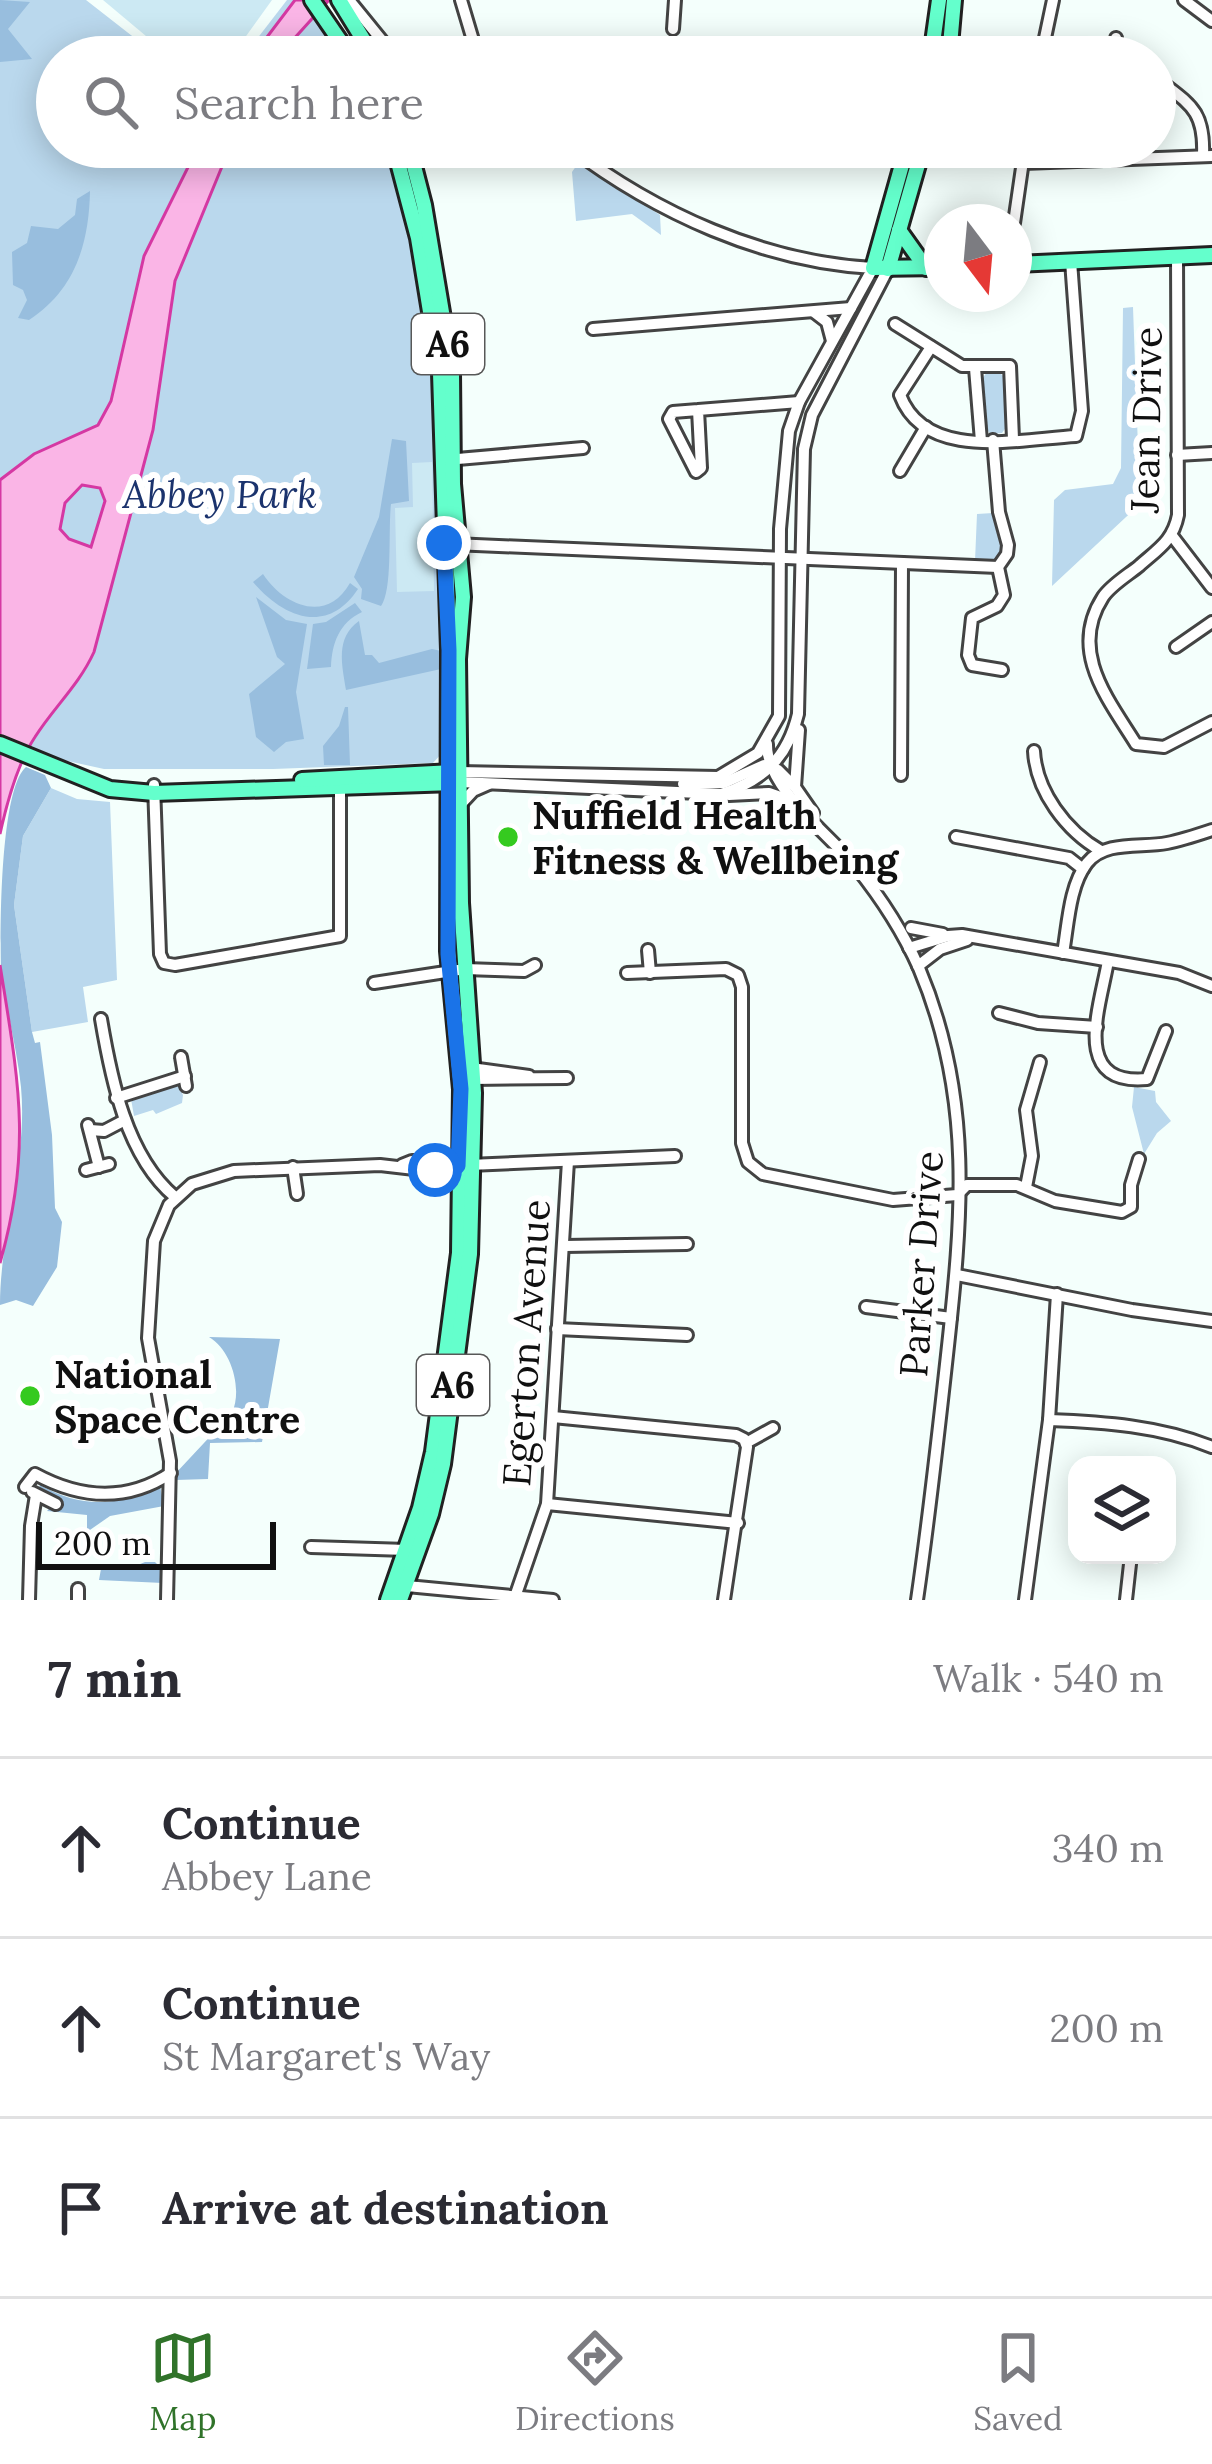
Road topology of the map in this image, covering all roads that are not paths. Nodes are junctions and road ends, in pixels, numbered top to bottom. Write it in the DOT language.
graph roads {
  1 [pos="312,0"];
  2 [pos="339,0"];
  3 [pos="461,0"];
  4 [pos="939,0"];
  5 [pos="954,0"];
  6 [pos="1053,0"];
  7 [pos="1184,0"];
  8 [pos="675,6"];
  9 [pos="351,7"];
  10 [pos="656,10"];
  11 [pos="1212,21"];
  12 [pos="673,29"];
  13 [pos="337,36"];
  14 [pos="363,36"];
  15 [pos="377,36"];
  16 [pos="472,36"];
  17 [pos="934,36"];
  18 [pos="951,36"];
  19 [pos="1045,36"];
  20 [pos="1176,94"];
  21 [pos="1208,156"];
  22 [pos="1176,157"];
  23 [pos="400,168"];
  24 [pos="414,168"];
  25 [pos="600,168"];
  26 [pos="902,168"];
  27 [pos="917,168"];
  28 [pos="1022,168"];
  29 [pos="1017,204"];
  30 [pos="899,230"];
  31 [pos="1212,254"];
  32 [pos="1177,255"];
  33 [pos="924,256"];
  34 [pos="1071,260"];
  35 [pos="1032,263"];
  36 [pos="924,267"];
  37 [pos="880,269"];
  38 [pos="851,308"];
  39 [pos="814,312"];
  40 [pos="895,324"];
  41 [pos="593,328"];
  42 [pos="832,341"];
  43 [pos="931,347"];
  44 [pos="975,368"];
  45 [pos="799,402"];
  46 [pos="698,410"];
  47 [pos="926,427"];
  48 [pos="1013,439"];
  49 [pos="987,440"];
  50 [pos="583,448"];
  51 [pos="1212,453"];
  52 [pos="1177,455"];
  53 [pos="447,460"];
  54 [pos="900,471"];
  55 [pos="1173,537"];
  56 [pos="452,543"];
  57 [pos="780,557"];
  58 [pos="800,559"];
  59 [pos="902,563"];
  60 [pos="998,567"];
  61 [pos="1212,588"];
  62 [pos="1212,622"];
  63 [pos="1176,647"];
  64 [pos="1007,670"];
  65 [pos="798,714"];
  66 [pos="1212,722"];
  67 [pos="768,741"];
  68 [pos="0,745"];
  69 [pos="1034,751"];
  70 [pos="771,766"];
  71 [pos="901,775"];
  72 [pos="453,777"];
  73 [pos="663,778"];
  74 [pos="491,782"];
  75 [pos="614,782"];
  76 [pos="340,783"];
  77 [pos="795,787"];
  78 [pos="154,789"];
  79 [pos="721,794"];
  80 [pos="460,805"];
  81 [pos="800,806"];
  82 [pos="818,824"];
  83 [pos="1212,830"];
  84 [pos="1077,836"];
  85 [pos="956,837"];
  86 [pos="1061,857"];
  87 [pos="1091,860"];
  88 [pos="911,928"];
  89 [pos="948,935"];
  90 [pos="970,939"];
  91 [pos="909,948"];
  92 [pos="648,950"];
  93 [pos="1063,953"];
  94 [pos="1108,961"];
  95 [pos="535,965"];
  96 [pos="918,967"];
  97 [pos="457,970"];
  98 [pos="627,973"];
  99 [pos="650,974"];
  100 [pos="374,983"];
  101 [pos="1212,986"];
  102 [pos="999,1013"];
  103 [pos="100,1019"];
  104 [pos="1097,1027"];
  105 [pos="1166,1031"];
  106 [pos="181,1057"];
  107 [pos="1040,1062"];
  108 [pos="468,1077"];
  109 [pos="567,1078"];
  110 [pos="116,1098"];
  111 [pos="125,1120"];
  112 [pos="675,1156"];
  113 [pos="1139,1159"];
  114 [pos="568,1161"];
  115 [pos="293,1167"];
  116 [pos="460,1168"];
  117 [pos="86,1170"];
  118 [pos="1026,1186"];
  119 [pos="962,1190"];
  120 [pos="297,1194"];
  121 [pos="175,1198"];
  122 [pos="686,1244"];
  123 [pos="566,1246"];
  124 [pos="957,1275"];
  125 [pos="1057,1294"];
  126 [pos="866,1307"];
  127 [pos="951,1318"];
  128 [pos="1212,1321"];
  129 [pos="556,1329"];
  130 [pos="687,1335"];
  131 [pos="553,1417"];
  132 [pos="1049,1420"];
  133 [pos="773,1428"];
  134 [pos="746,1445"];
  135 [pos="1212,1447"];
  136 [pos="171,1473"];
  137 [pos="27,1488"];
  138 [pos="56,1504"];
  139 [pos="547,1504"];
  140 [pos="738,1522"];
  141 [pos="311,1547"];
  142 [pos="407,1550"];
  143 [pos="1131,1564"];
  144 [pos="403,1593"];
  145 [pos="515,1597"];
  146 [pos="29,1600"];
  147 [pos="167,1600"];
  148 [pos="388,1600"];
  149 [pos="553,1600"];
  150 [pos="724,1600"];
  151 [pos="917,1600"];
  152 [pos="1025,1600"];
  153 [pos="1126,1600"];
  1 -- 13 [label="main road"];
  2 -- 9 [label="main road"];
  3 -- 16 [label="street"];
  4 -- 17 [label="main road"];
  5 -- 18 [label="main road"];
  6 -- 19 [label="street"];
  7 -- 11 [label="street"];
  8 -- 10 [label="street"];
  8 -- 12 [label="street"];
  9 -- 14 [label="main road"];
  9 -- 15 [label="street"];
  20 -- 21 [label="street"];
  21 -- 22 [label="street"];
  23 -- 53 [label="main road, A6"];
  24 -- 53 [label="main road, A6"];
  25 -- 37 [label="street"];
  26 -- 37 [label="main road"];
  27 -- 30 [label="main road"];
  28 -- 29 [label="street"];
  30 -- 33 [label="main road"];
  30 -- 37 [label="main road"];
  31 -- 32 [label="main road"];
  32 -- 34 [label="main road"];
  32 -- 52 [label="street, Jean Drive"];
  34 -- 35 [label="main road"];
  34 -- 48 [label="street"];
  36 -- 37 [label="main road"];
  37 -- 38 [label="street, Parker Drive"];
  37 -- 58 [label="street"];
  38 -- 39 [label="street"];
  38 -- 42 [label="street, Parker Drive"];
  39 -- 41 [label="street"];
  39 -- 42 [label="street"];
  40 -- 43 [label="street"];
  42 -- 45 [label="street, Parker Drive"];
  43 -- 44 [label="street"];
  43 -- 47 [label="street"];
  44 -- 48 [label="street"];
  44 -- 49 [label="street"];
  45 -- 46 [label="street"];
  45 -- 57 [label="street, Parker Drive"];
  46 -- 46 [label="street"];
  47 -- 49 [label="street"];
  47 -- 54 [label="street"];
  48 -- 49 [label="street"];
  49 -- 60 [label="street"];
  50 -- 53 [label="street"];
  51 -- 52 [label="street"];
  52 -- 55 [label="street, Jean Drive"];
  53 -- 56 [label="main road, A6"];
  55 -- 61 [label="street"];
  55 -- 66 [label="street, Jean Drive"];
  56 -- 57 [label="street"];
  56 -- 72 [label="main road, A6"];
  56 -- 72 [label="main road, A6"];
  57 -- 58 [label="street"];
  57 -- 67 [label="street, Parker Drive"];
  58 -- 59 [label="street"];
  58 -- 65 [label="street"];
  59 -- 60 [label="street"];
  59 -- 71 [label="street"];
  60 -- 64 [label="street"];
  62 -- 63 [label="street"];
  65 -- 70 [label="street"];
  65 -- 77 [label="street"];
  67 -- 70 [label="street, Parker Drive"];
  67 -- 73 [label="street"];
  68 -- 78 [label="main road"];
  69 -- 84 [label="street"];
  70 -- 73 [label="street"];
  70 -- 77 [label="street, Parker Drive"];
  70 -- 79 [label="street"];
  70 -- 81 [label="street, Parker Drive"];
  72 -- 74 [label="street"];
  72 -- 75 [label="street"];
  72 -- 76 [label="main road"];
  72 -- 80 [label="main road, A6"];
  72 -- 97 [label="main road, A6"];
  73 -- 75 [label="street"];
  74 -- 75 [label="street"];
  74 -- 80 [label="street"];
  75 -- 79 [label="street"];
  76 -- 78 [label="main road"];
  76 -- 78 [label="street"];
  77 -- 82 [label="street, Parker Drive"];
  79 -- 81 [label="street"];
  80 -- 97 [label="main road, A6"];
  81 -- 82 [label="street, Parker Drive"];
  82 -- 91 [label="street, Parker Drive"];
  83 -- 87 [label="street"];
  84 -- 86 [label="street"];
  84 -- 87 [label="street"];
  85 -- 86 [label="street"];
  86 -- 87 [label="street"];
  87 -- 93 [label="street"];
  88 -- 89 [label="street"];
  89 -- 90 [label="street"];
  89 -- 91 [label="street"];
  90 -- 93 [label="street"];
  90 -- 96 [label="street"];
  91 -- 96 [label="street, Parker Drive"];
  92 -- 99 [label="street"];
  93 -- 94 [label="street"];
  94 -- 101 [label="street"];
  94 -- 104 [label="street"];
  95 -- 97 [label="street"];
  96 -- 119 [label="street, Parker Drive"];
  97 -- 100 [label="street"];
  97 -- 108 [label="main road, A6"];
  97 -- 108 [label="main road, A6"];
  98 -- 99 [label="street"];
  99 -- 119 [label="street"];
  102 -- 104 [label="street"];
  103 -- 110 [label="street"];
  104 -- 105 [label="street"];
  106 -- 110 [label="street"];
  107 -- 118 [label="street"];
  108 -- 109 [label="street"];
  108 -- 116 [label="main road, A6"];
  108 -- 116 [label="main road, A6"];
  110 -- 111 [label="street"];
  111 -- 117 [label="street"];
  111 -- 121 [label="street"];
  112 -- 114 [label="street"];
  113 -- 118 [label="street"];
  114 -- 116 [label="street"];
  114 -- 123 [label="street, Egerton Avenue"];
  115 -- 116 [label="street"];
  115 -- 120 [label="street"];
  115 -- 121 [label="street"];
  116 -- 142 [label="main road, A6"];
  116 -- 144 [label="main road, A6"];
  118 -- 119 [label="street"];
  119 -- 124 [label="street, Parker Drive"];
  121 -- 136 [label="street"];
  122 -- 123 [label="street"];
  123 -- 129 [label="street, Egerton Avenue"];
  124 -- 125 [label="street"];
  124 -- 127 [label="street, Parker Drive"];
  125 -- 128 [label="street"];
  125 -- 132 [label="street"];
  126 -- 127 [label="street"];
  127 -- 151 [label="street, Parker Drive"];
  129 -- 130 [label="street"];
  129 -- 131 [label="street, Egerton Avenue"];
  131 -- 134 [label="street"];
  131 -- 139 [label="street, Egerton Avenue"];
  132 -- 135 [label="street"];
  132 -- 152 [label="street"];
  133 -- 134 [label="street"];
  134 -- 140 [label="street"];
  136 -- 137 [label="street"];
  136 -- 147 [label="street"];
  137 -- 138 [label="street"];
  137 -- 146 [label="street"];
  139 -- 140 [label="street"];
  139 -- 145 [label="street, Egerton Avenue"];
  140 -- 150 [label="street"];
  141 -- 142 [label="street"];
  142 -- 148 [label="main road, A6"];
  143 -- 153 [label="street"];
  144 -- 145 [label="street"];
  145 -- 149 [label="street"];
}
